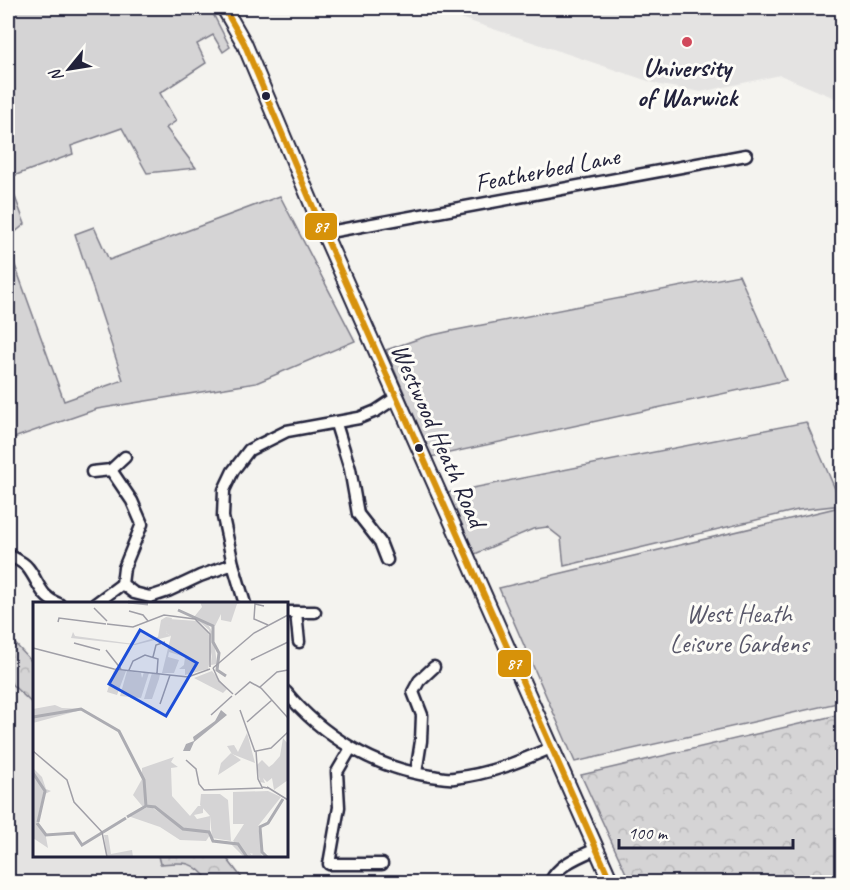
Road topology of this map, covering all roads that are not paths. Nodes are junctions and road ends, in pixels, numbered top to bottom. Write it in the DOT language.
graph roads {
  1 [pos="224,8"];
  2 [pos="746,155"];
  3 [pos="324,233"];
  4 [pos="397,397"];
  5 [pos="336,424"];
  6 [pos="125,457"];
  7 [pos="111,470"];
  8 [pos="92,472"];
  9 [pos="8,555"];
  10 [pos="387,560"];
  11 [pos="232,564"];
  12 [pos="122,584"];
  13 [pos="56,602"];
  14 [pos="96,602"];
  15 [pos="245,602"];
  16 [pos="291,612"];
  17 [pos="315,612"];
  18 [pos="298,642"];
  19 [pos="434,667"];
  20 [pos="288,694"];
  21 [pos="351,748"];
  22 [pos="551,748"];
  23 [pos="416,773"];
  24 [pos="596,849"];
  25 [pos="382,864"];
  26 [pos="550,882"];
  27 [pos="611,882"];
  1 -- 3 [label="street, Westwood Heath Road"];
  2 -- 3 [label="street, Featherbed Lane"];
  3 -- 4 [label="street, Westwood Heath Road"];
  4 -- 5 [label="street"];
  4 -- 22 [label="street, Westwood Heath Road"];
  5 -- 10 [label="street"];
  5 -- 11 [label="street"];
  6 -- 7 [label="street"];
  7 -- 8 [label="street"];
  7 -- 12 [label="street"];
  9 -- 13 [label="street"];
  11 -- 12 [label="street"];
  11 -- 15 [label="street"];
  12 -- 14 [label="street"];
  16 -- 17 [label="street"];
  16 -- 18 [label="street"];
  19 -- 23 [label="street"];
  20 -- 21 [label="street"];
  21 -- 23 [label="street"];
  21 -- 25 [label="street"];
  22 -- 23 [label="street"];
  22 -- 24 [label="street, Westwood Heath Road"];
  24 -- 26 [label="street"];
  24 -- 27 [label="street, Westwood Heath Road"];
}
